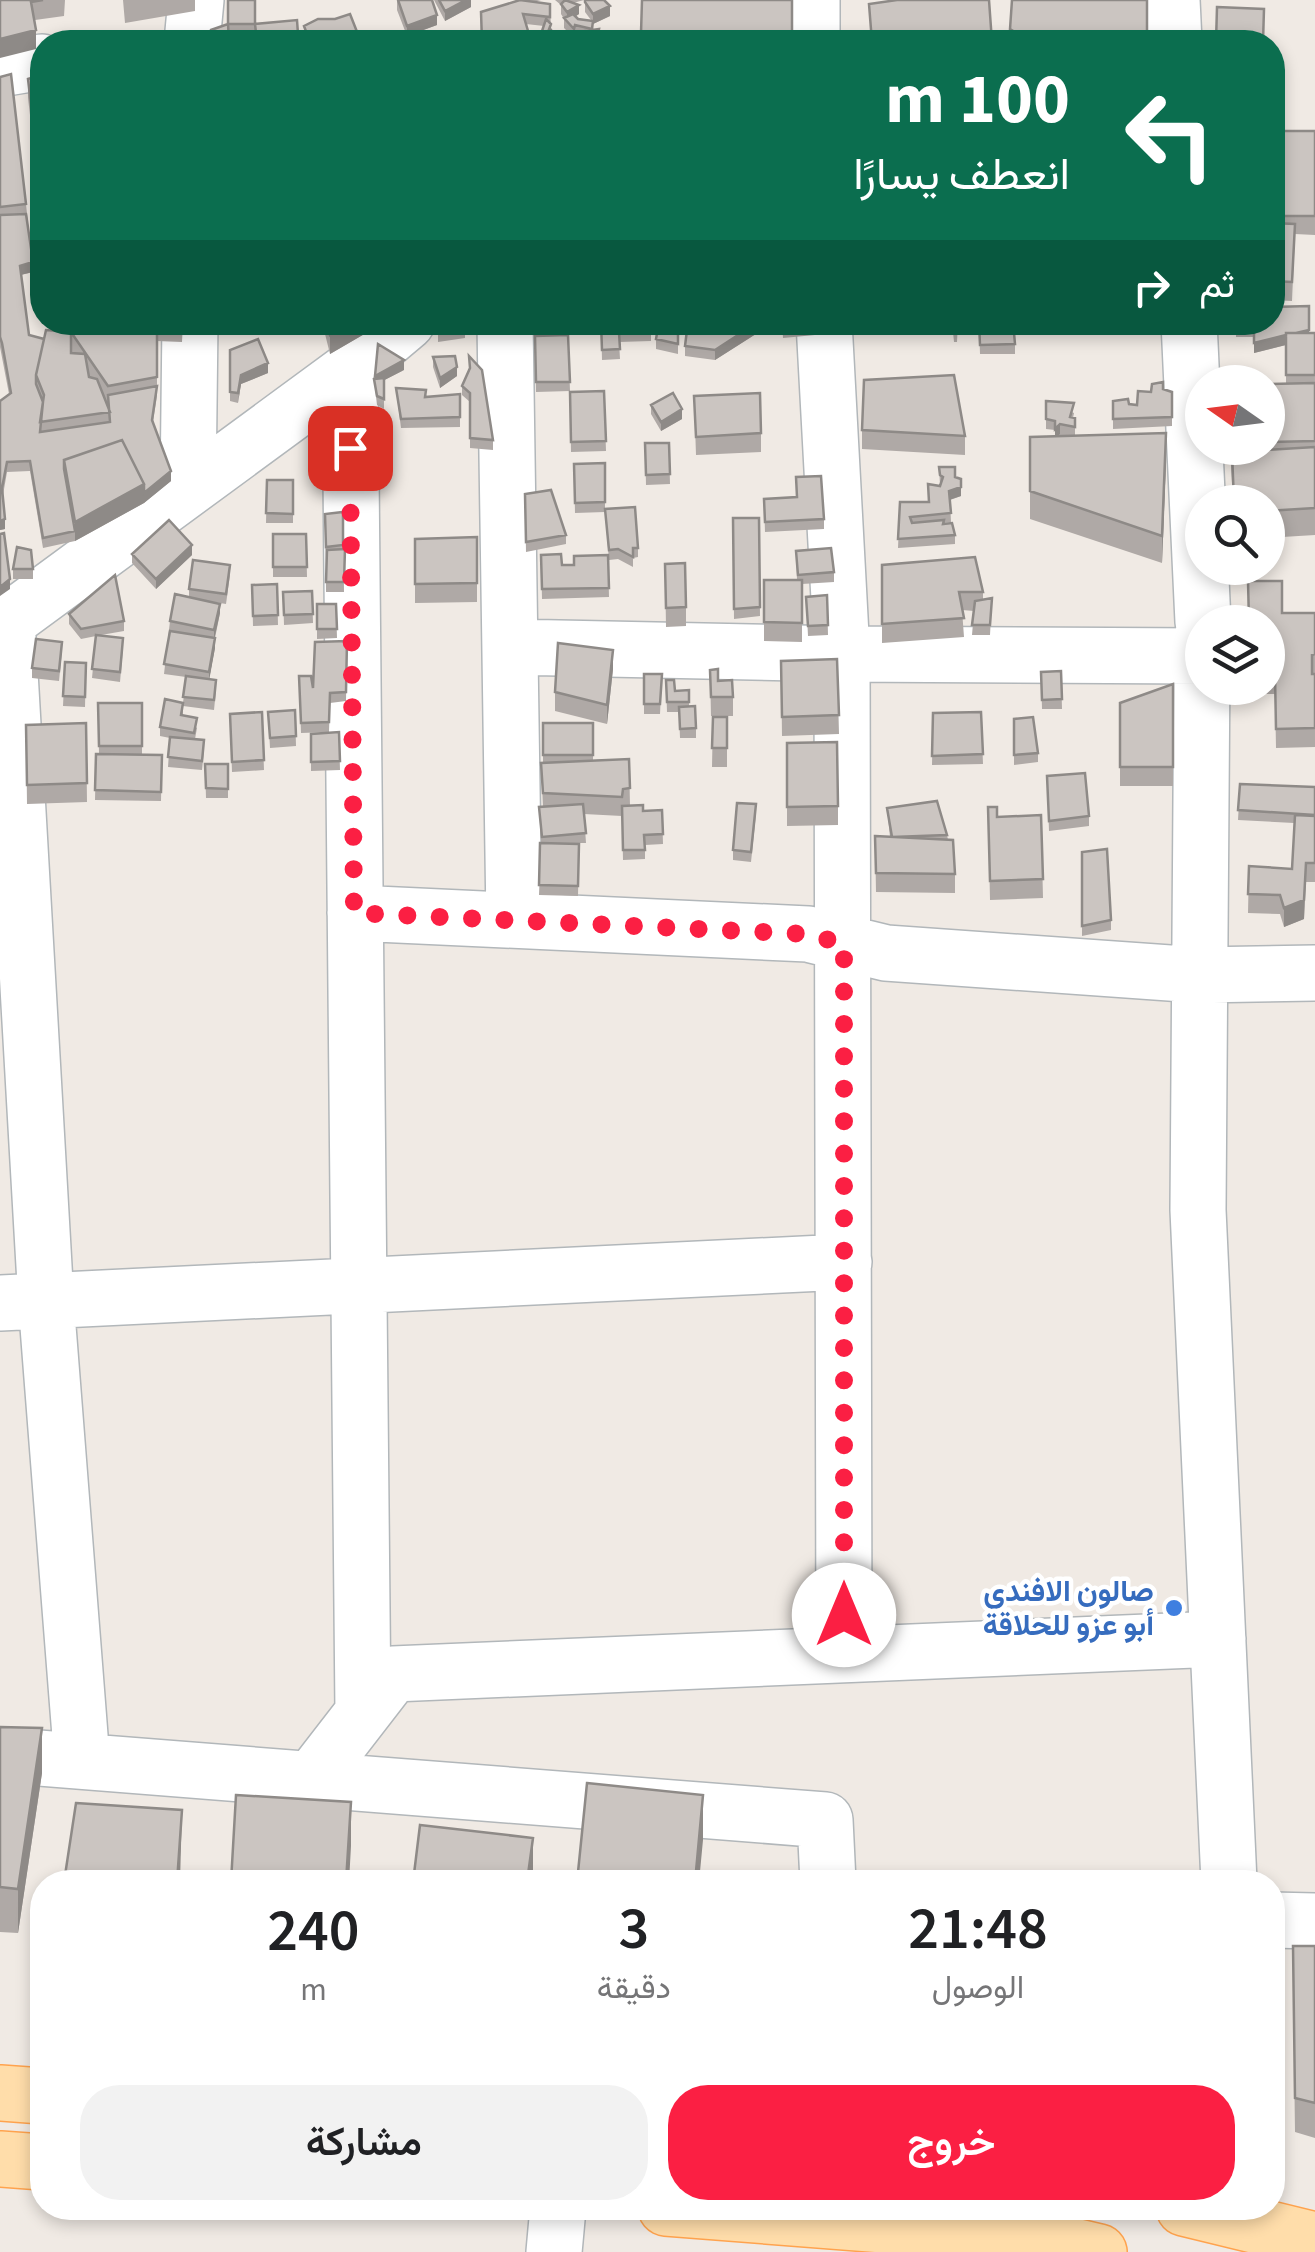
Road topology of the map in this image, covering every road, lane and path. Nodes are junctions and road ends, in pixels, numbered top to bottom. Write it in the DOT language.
graph roads {
  1 [pos="812,0"];
  2 [pos="1172,0"];
  3 [pos="812,30"];
  4 [pos="1173,30"];
  5 [pos="30,64"];
  6 [pos="0,68"];
  7 [pos="190,335"];
  8 [pos="392,335"];
  9 [pos="505,335"];
  10 [pos="825,335"];
  11 [pos="1190,335"];
  12 [pos="350,370"];
  13 [pos="188,489"];
  14 [pos="1202,605"];
  15 [pos="4,623"];
  16 [pos="510,647"];
  17 [pos="842,654"];
  18 [pos="1185,658"];
  19 [pos="1201,705"];
  20 [pos="354,913"];
  21 [pos="514,920"];
  22 [pos="844,944"];
  23 [pos="1315,973"];
  24 [pos="1198,975"];
  25 [pos="844,1262"];
  26 [pos="359,1285"];
  27 [pos="23,1302"];
  28 [pos="1218,1639"];
  29 [pos="844,1654"];
  30 [pos="362,1712"];
  31 [pos="0,1755"];
  32 [pos="82,1761"];
  33 [pos="311,1780"];
  34 [pos="827,1870"];
  35 [pos="1228,1870"];
  36 [pos="1285,1920"];
  37 [pos="1315,1920"];
  38 [pos="0,2094"];
  39 [pos="30,2095"];
  40 [pos="0,2159"];
  41 [pos="30,2161"];
  42 [pos="557,2220"];
  43 [pos="752,2220"];
  44 [pos="1248,2220"];
  45 [pos="880,2238"];
  46 [pos="1315,2240"];
  47 [pos="554,2252"];
  48 [pos="1099,2252"];
  1 -- 3 [label="street"];
  2 -- 4 [label="street"];
  5 -- 6 [label="street"];
  7 -- 13 [label="street"];
  8 -- 12 [label="street"];
  9 -- 16 [label="street"];
  10 -- 17 [label="street"];
  11 -- 14 [label="street"];
  12 -- 13 [label="street"];
  12 -- 20 [label="street"];
  13 -- 15 [label="street"];
  15 -- 27 [label="street"];
  16 -- 17 [label="street"];
  16 -- 21 [label="street"];
  17 -- 18 [label="street"];
  17 -- 22 [label="street"];
  19 -- 24 [label="street"];
  20 -- 21 [label="street"];
  20 -- 26 [label="street"];
  21 -- 22 [label="street"];
  22 -- 24 [label="street"];
  22 -- 25 [label="street"];
  23 -- 24 [label="street"];
  24 -- 28 [label="street"];
  25 -- 26 [label="street"];
  25 -- 29 [label="street"];
  26 -- 27 [label="street"];
  26 -- 30 [label="street"];
  27 -- 32 [label="street"];
  28 -- 29 [label="street"];
  28 -- 35 [label="street"];
  29 -- 30 [label="street"];
  30 -- 33 [label="street"];
  31 -- 32 [label="street"];
  32 -- 33 [label="street"];
  33 -- 34 [label="street"];
  36 -- 37 [label="street"];
  38 -- 39 [label="main road"];
  40 -- 41 [label="main road"];
  42 -- 47 [label="street"];
  43 -- 45 [label="main road"];
  44 -- 46 [label="main road"];
  45 -- 48 [label="main road"];
}
